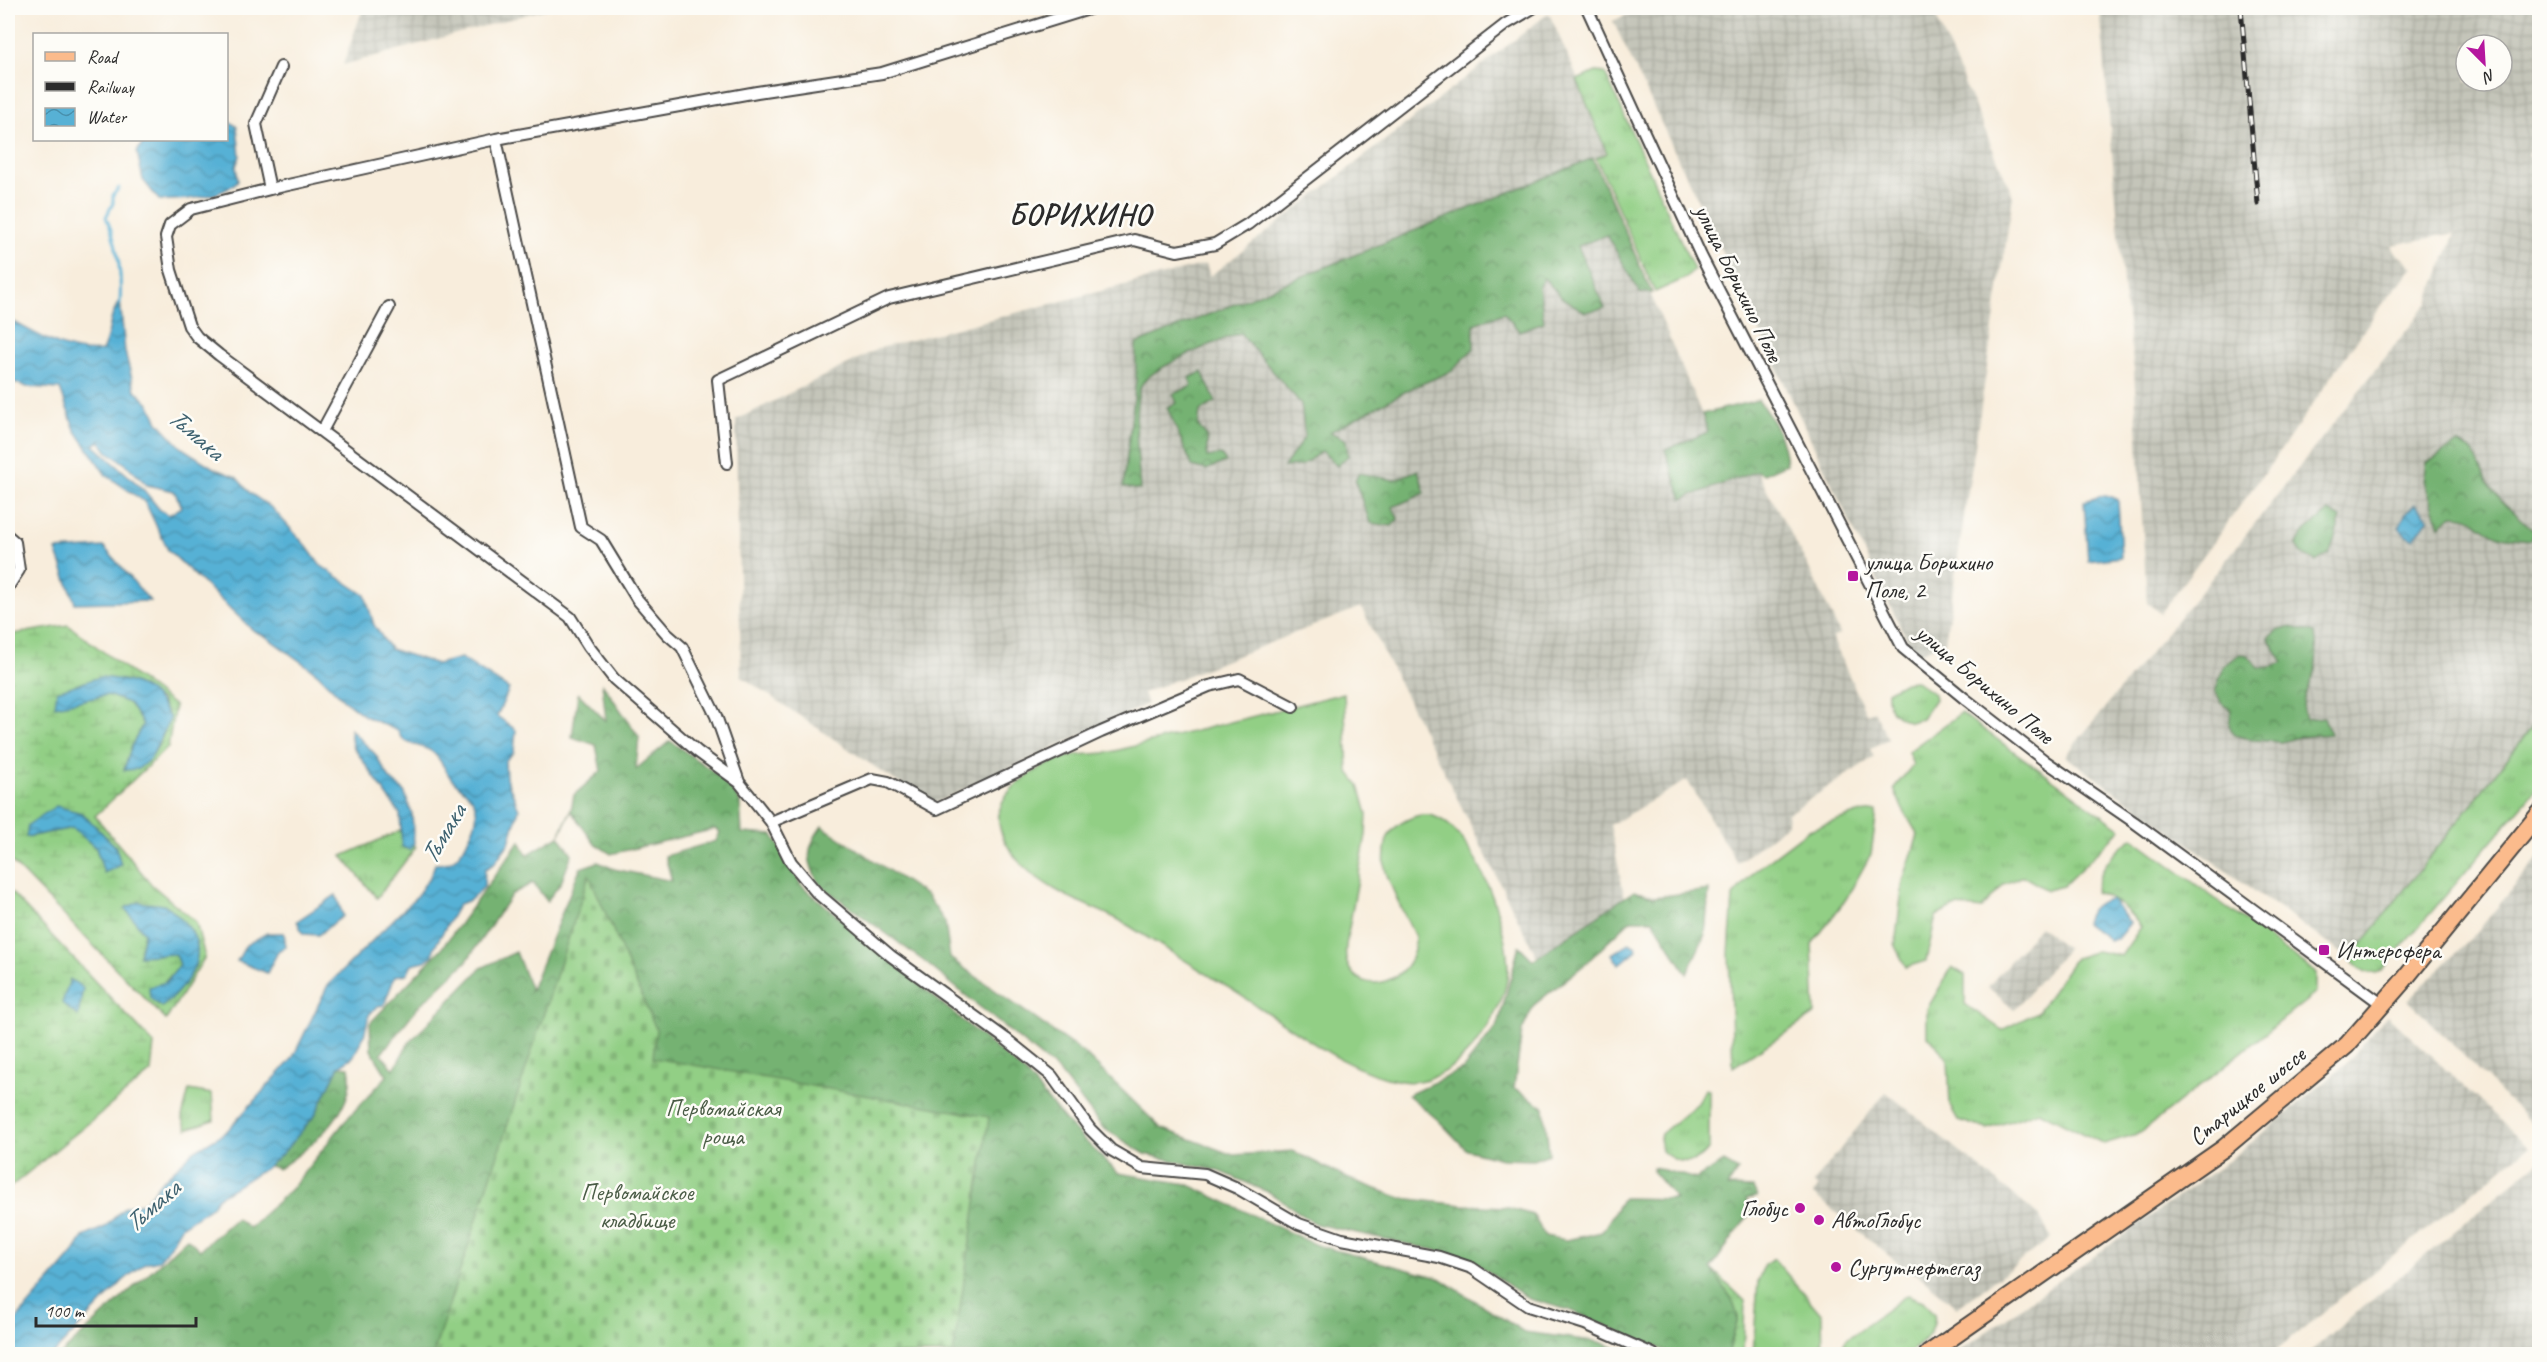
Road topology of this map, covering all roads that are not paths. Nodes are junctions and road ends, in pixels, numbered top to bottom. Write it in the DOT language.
graph roads {
  1 [pos="1092,8"];
  2 [pos="1533,8"];
  3 [pos="1587,8"];
  4 [pos="281,67"];
  5 [pos="496,139"];
  6 [pos="270,189"];
  7 [pos="389,307"];
  8 [pos="322,431"];
  9 [pos="727,463"];
  10 [pos="8,536"];
  11 [pos="8,587"];
  12 [pos="1293,707"];
  13 [pos="740,782"];
  14 [pos="2540,813"];
  15 [pos="771,822"];
  16 [pos="2383,1005"];
  17 [pos="1653,1354"];
  18 [pos="1928,1354"];
  1 -- 5 [label="street"];
  2 -- 9 [label="street"];
  3 -- 16 [label="street, улица Борихино Поле"];
  4 -- 6 [label="street"];
  5 -- 6 [label="street"];
  5 -- 13 [label="street"];
  6 -- 8 [label="street"];
  7 -- 8 [label="street"];
  8 -- 13 [label="street"];
  10 -- 11 [label="street"];
  12 -- 15 [label="street"];
  13 -- 15 [label="street"];
  14 -- 16 [label="main road, Старицкое шоссе"];
  15 -- 17 [label="street"];
  16 -- 18 [label="main road, Старицкое шоссе"];
}
